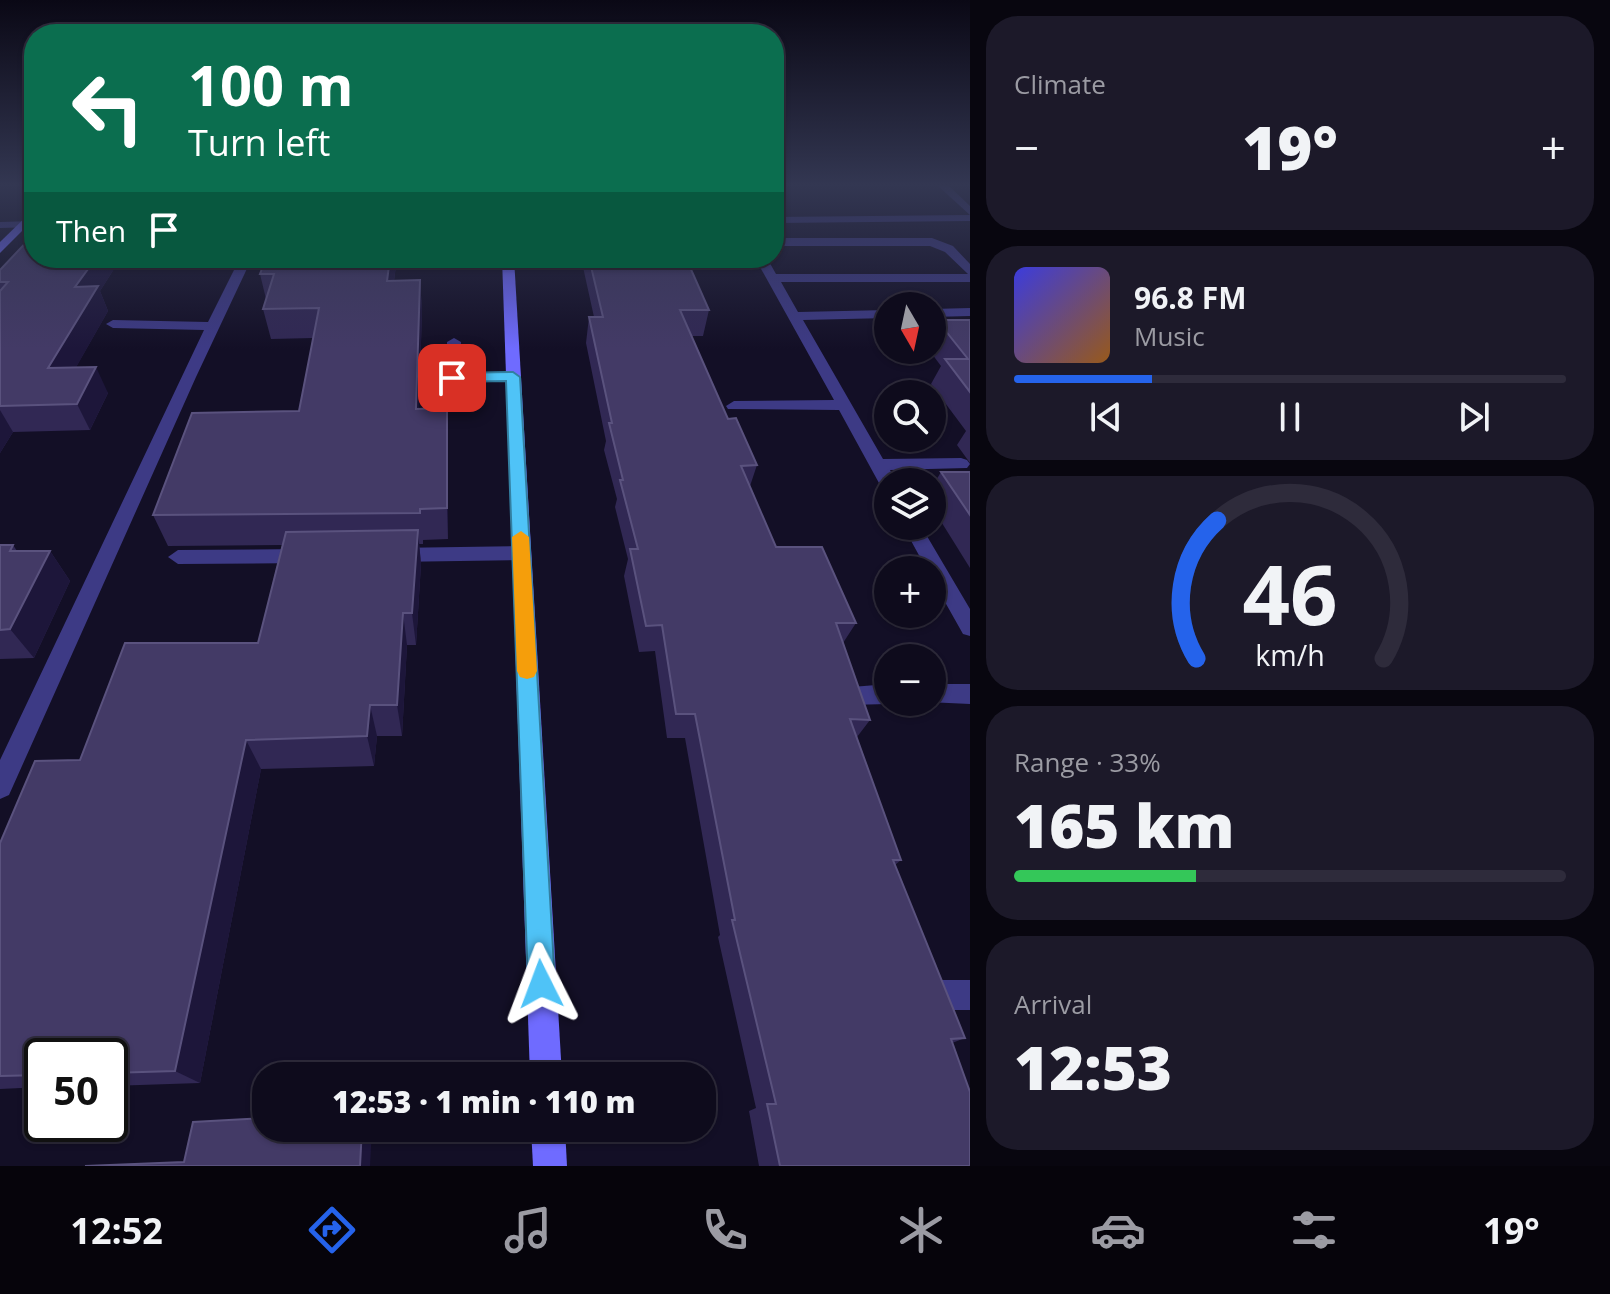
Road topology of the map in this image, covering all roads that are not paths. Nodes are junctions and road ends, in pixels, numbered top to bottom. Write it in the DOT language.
graph roads {
  1 [pos="784,242"];
  2 [pos="241,268"];
  3 [pos="508,268"];
  4 [pos="766,268"];
  5 [pos="970,271"];
  6 [pos="772,278"];
  7 [pos="970,278"];
  8 [pos="970,312"];
  9 [pos="946,313"];
  10 [pos="874,314"];
  11 [pos="793,316"];
  12 [pos="113,324"];
  13 [pos="213,326"];
  14 [pos="454,342"];
  15 [pos="513,377"];
  16 [pos="844,405"];
  17 [pos="734,406"];
  18 [pos="961,464"];
  19 [pos="878,465"];
  20 [pos="880,468"];
  21 [pos="920,540"];
  22 [pos="521,553"];
  23 [pos="366,555"];
  24 [pos="319,556"];
  25 [pos="178,557"];
  26 [pos="970,628"];
  27 [pos="874,694"];
  28 [pos="946,694"];
  29 [pos="970,694"];
  30 [pos="848,695"];
  31 [pos="0,787"];
  32 [pos="932,995"];
  33 [pos="970,995"];
  34 [pos="545,1062"];
  35 [pos="549,1142"];
  36 [pos="550,1166"];
  1 -- 5 [label="street"];
  2 -- 13 [label="street"];
  3 -- 15 [label="main road"];
  4 -- 6 [label="street"];
  6 -- 7 [label="street"];
  6 -- 11 [label="street"];
  8 -- 9 [label="street"];
  10 -- 11 [label="street"];
  11 -- 16 [label="street"];
  12 -- 13 [label="street"];
  13 -- 31 [label="street"];
  14 -- 15 [label="street"];
  15 -- 22 [label="main road"];
  16 -- 17 [label="street"];
  16 -- 19 [label="street"];
  18 -- 19 [label="street"];
  19 -- 20 [label="street"];
  21 -- 26 [label="street"];
  22 -- 23 [label="street"];
  22 -- 34 [label="main road"];
  24 -- 25 [label="street"];
  27 -- 30 [label="street"];
  28 -- 29 [label="street"];
  32 -- 33 [label="street"];
  35 -- 36 [label="main road"];
}
